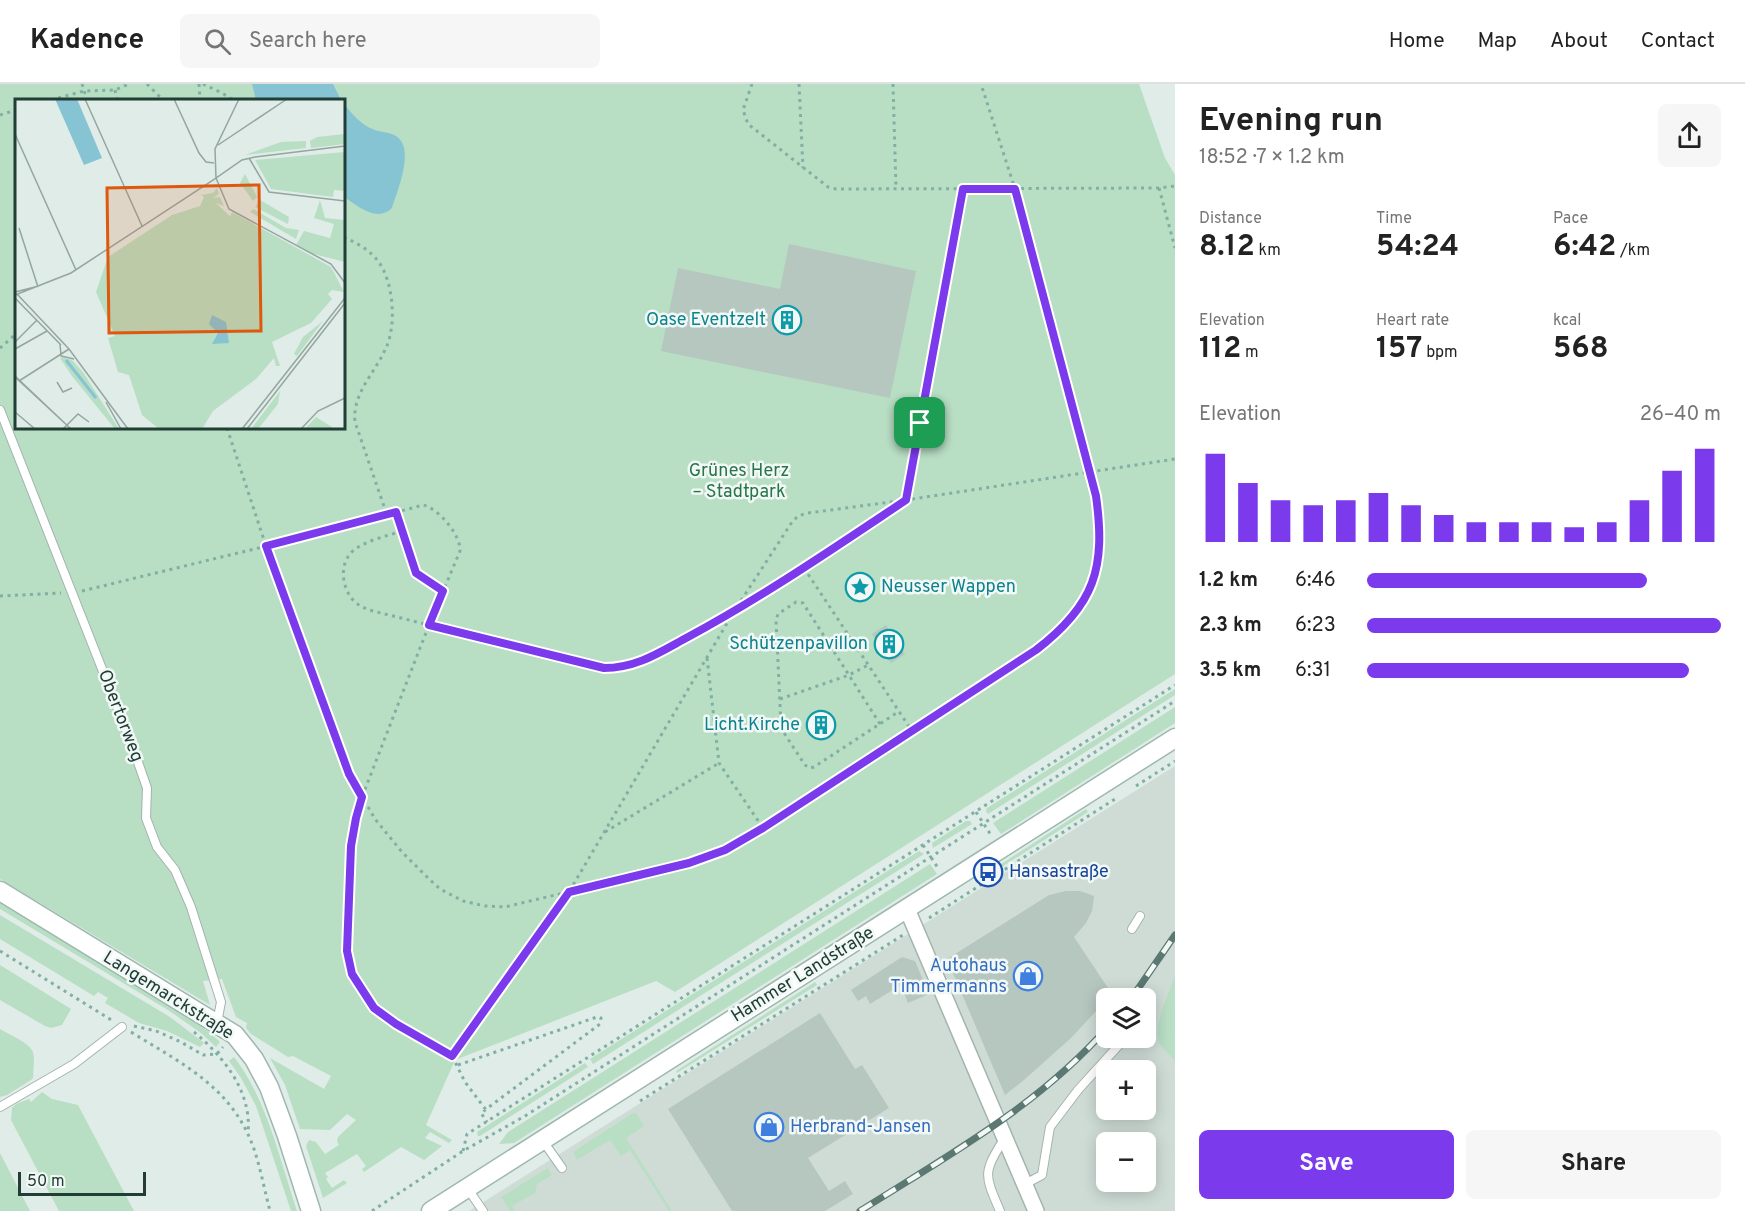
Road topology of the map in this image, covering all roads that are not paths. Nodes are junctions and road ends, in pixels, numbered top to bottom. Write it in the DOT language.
graph roads {
  1 [pos="0,410"];
  2 [pos="1175,738"];
  3 [pos="0,891"];
  4 [pos="907,909"];
  5 [pos="1140,916"];
  6 [pos="1132,929"];
  7 [pos="217,1023"];
  8 [pos="122,1027"];
  9 [pos="1116,1048"];
  10 [pos="0,1107"];
  11 [pos="1005,1137"];
  12 [pos="543,1141"];
  13 [pos="562,1168"];
  14 [pos="1025,1185"];
  15 [pos="468,1188"];
  16 [pos="310,1211"];
  17 [pos="431,1211"];
  18 [pos="483,1211"];
  19 [pos="1000,1211"];
  20 [pos="1036,1211"];
  1 -- 7 [label="lane, Obertorweg"];
  2 -- 4 [label="main road, Hammer Landstraße"];
  3 -- 7 [label="main road, Langemarckstraße"];
  4 -- 11 [label="street"];
  4 -- 12 [label="main road, Hammer Landstraße"];
  5 -- 6 [label="lane"];
  7 -- 16 [label="main road, Langemarckstraße"];
  8 -- 10 [label="lane"];
  9 -- 14 [label="lane"];
  11 -- 14 [label="street"];
  11 -- 19 [label="lane"];
  12 -- 13 [label="lane"];
  12 -- 15 [label="main road, Hammer Landstraße"];
  14 -- 20 [label="street"];
  15 -- 17 [label="main road, Hammer Landstraße"];
  15 -- 18 [label="lane"];
}
